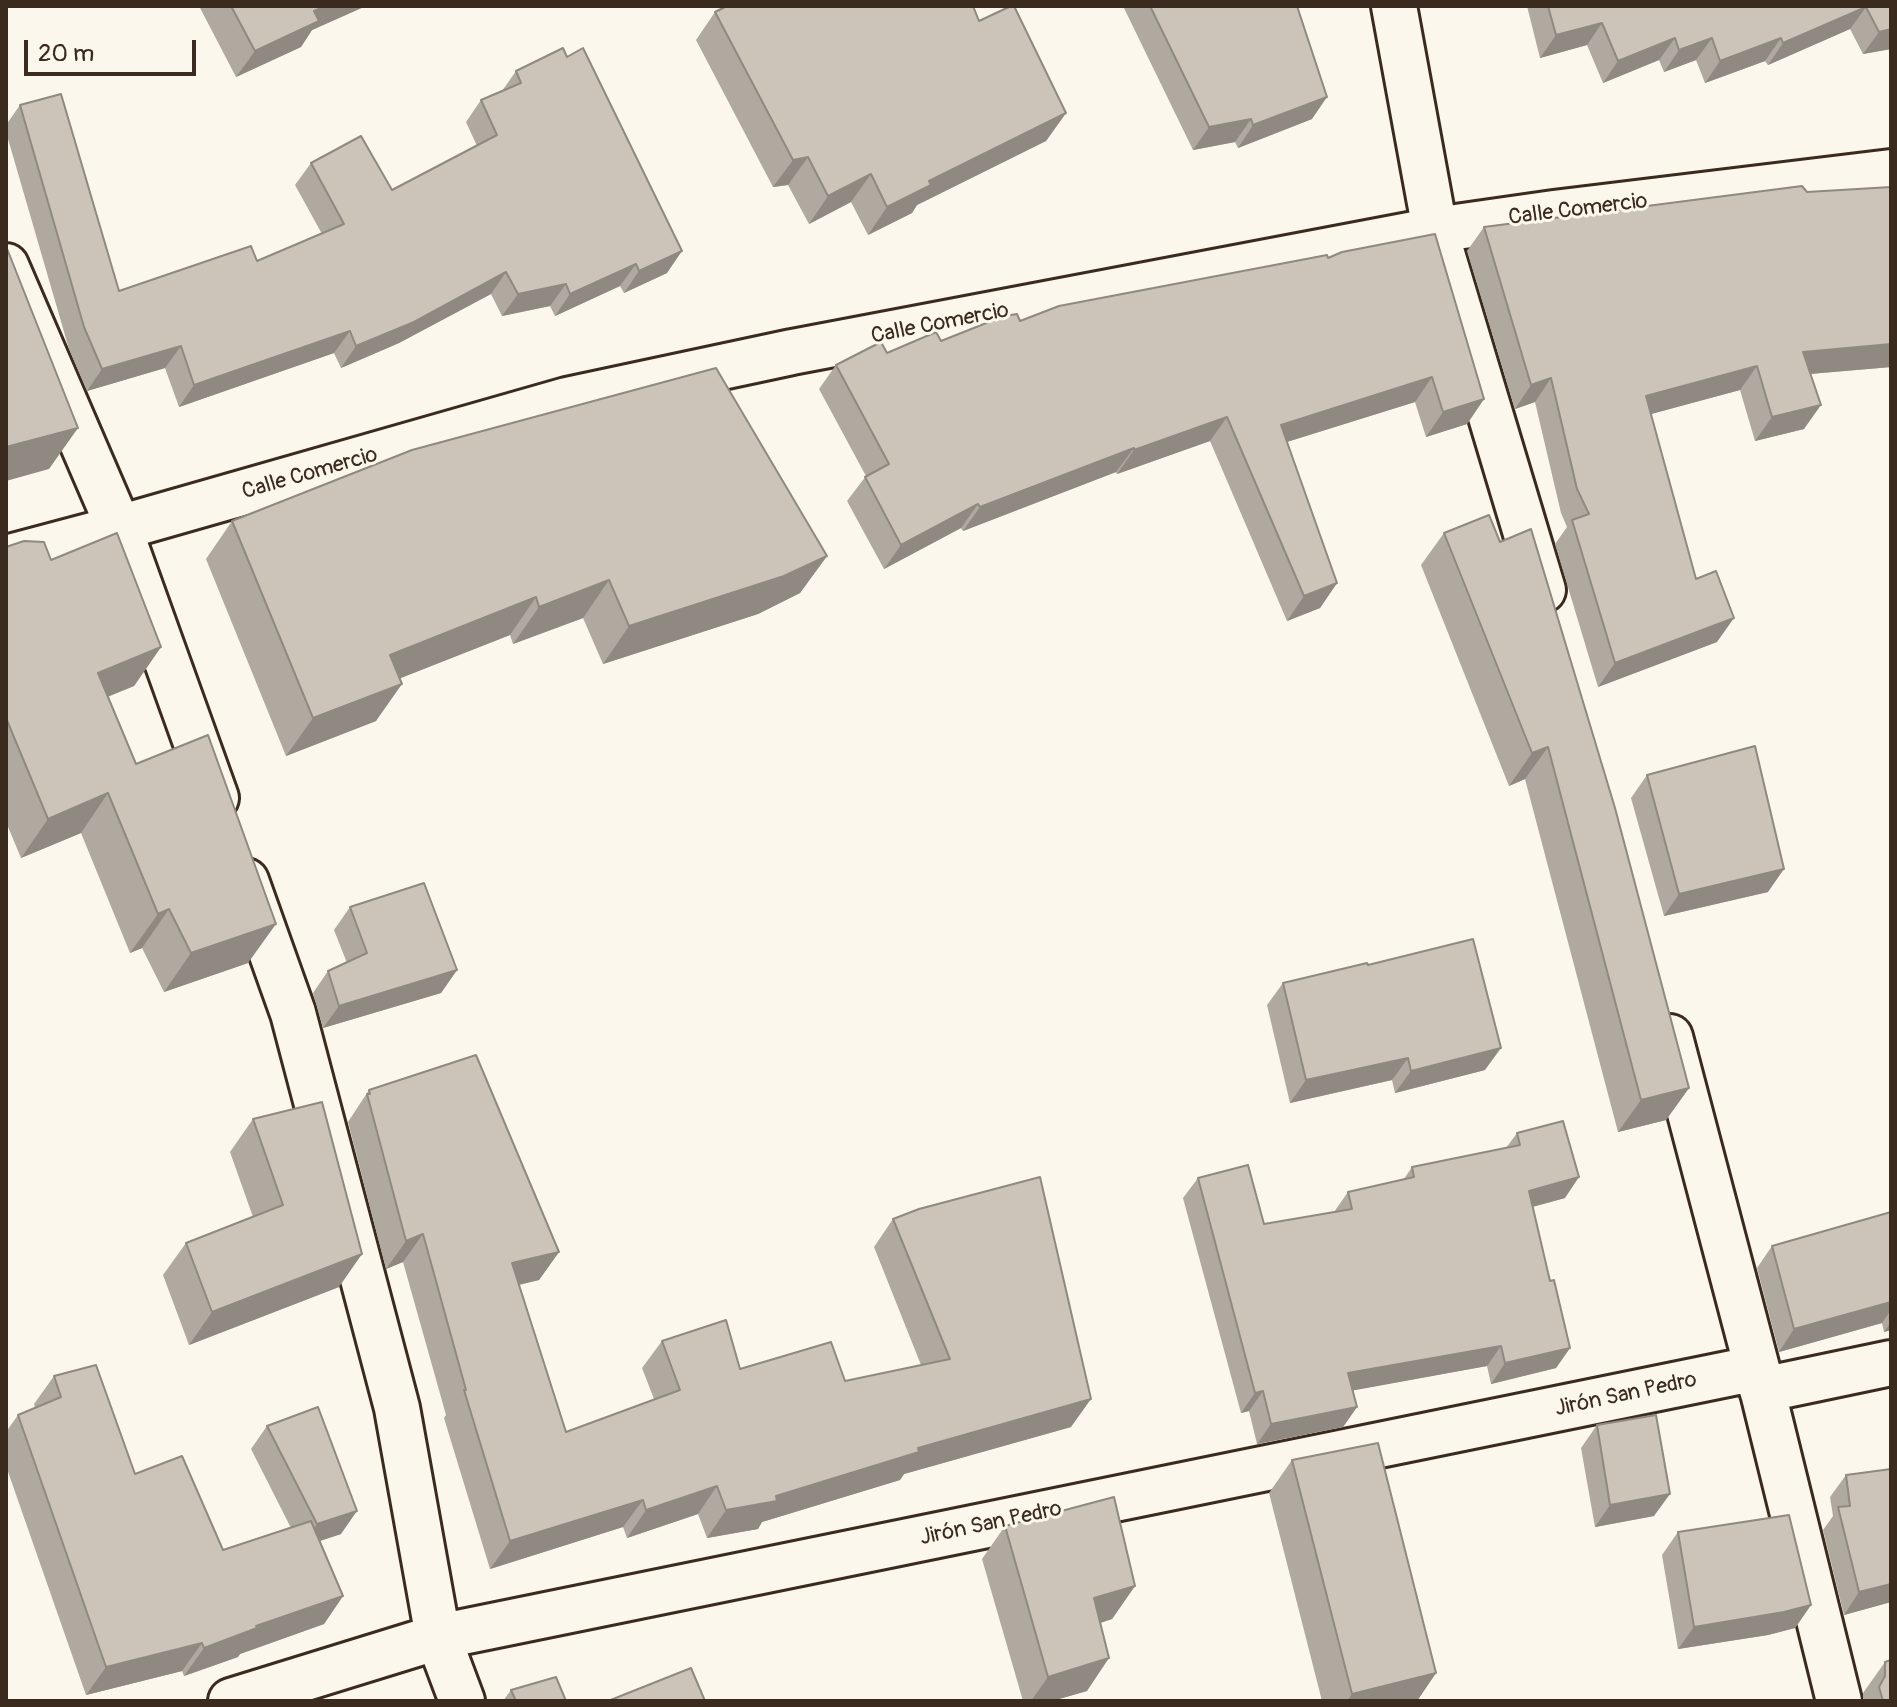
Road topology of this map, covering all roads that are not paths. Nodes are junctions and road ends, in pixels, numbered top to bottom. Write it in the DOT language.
graph roads {
  1 [pos="1394,6"];
  2 [pos="1891,172"];
  3 [pos="1435,230"];
  4 [pos="6,266"];
  5 [pos="119,528"];
  6 [pos="6,558"];
  7 [pos="1553,623"];
  8 [pos="1660,1002"];
  9 [pos="1891,1363"];
  10 [pos="1759,1379"];
  11 [pos="438,1637"];
  12 [pos="231,1701"];
  13 [pos="462,1701"];
  14 [pos="1839,1701"];
  1 -- 3 [label="street"];
  2 -- 3 [label="street, Calle Comercio"];
  3 -- 5 [label="street, Calle Comercio"];
  3 -- 7 [label="street"];
  4 -- 5 [label="street"];
  5 -- 6 [label="street, Calle Comercio"];
  5 -- 11 [label="street"];
  8 -- 10 [label="street"];
  9 -- 10 [label="street, Jirón San Pedro"];
  10 -- 11 [label="street, Jirón San Pedro"];
  10 -- 14 [label="street"];
  11 -- 12 [label="street, Jirón San Pedro"];
  11 -- 13 [label="street"];
}
